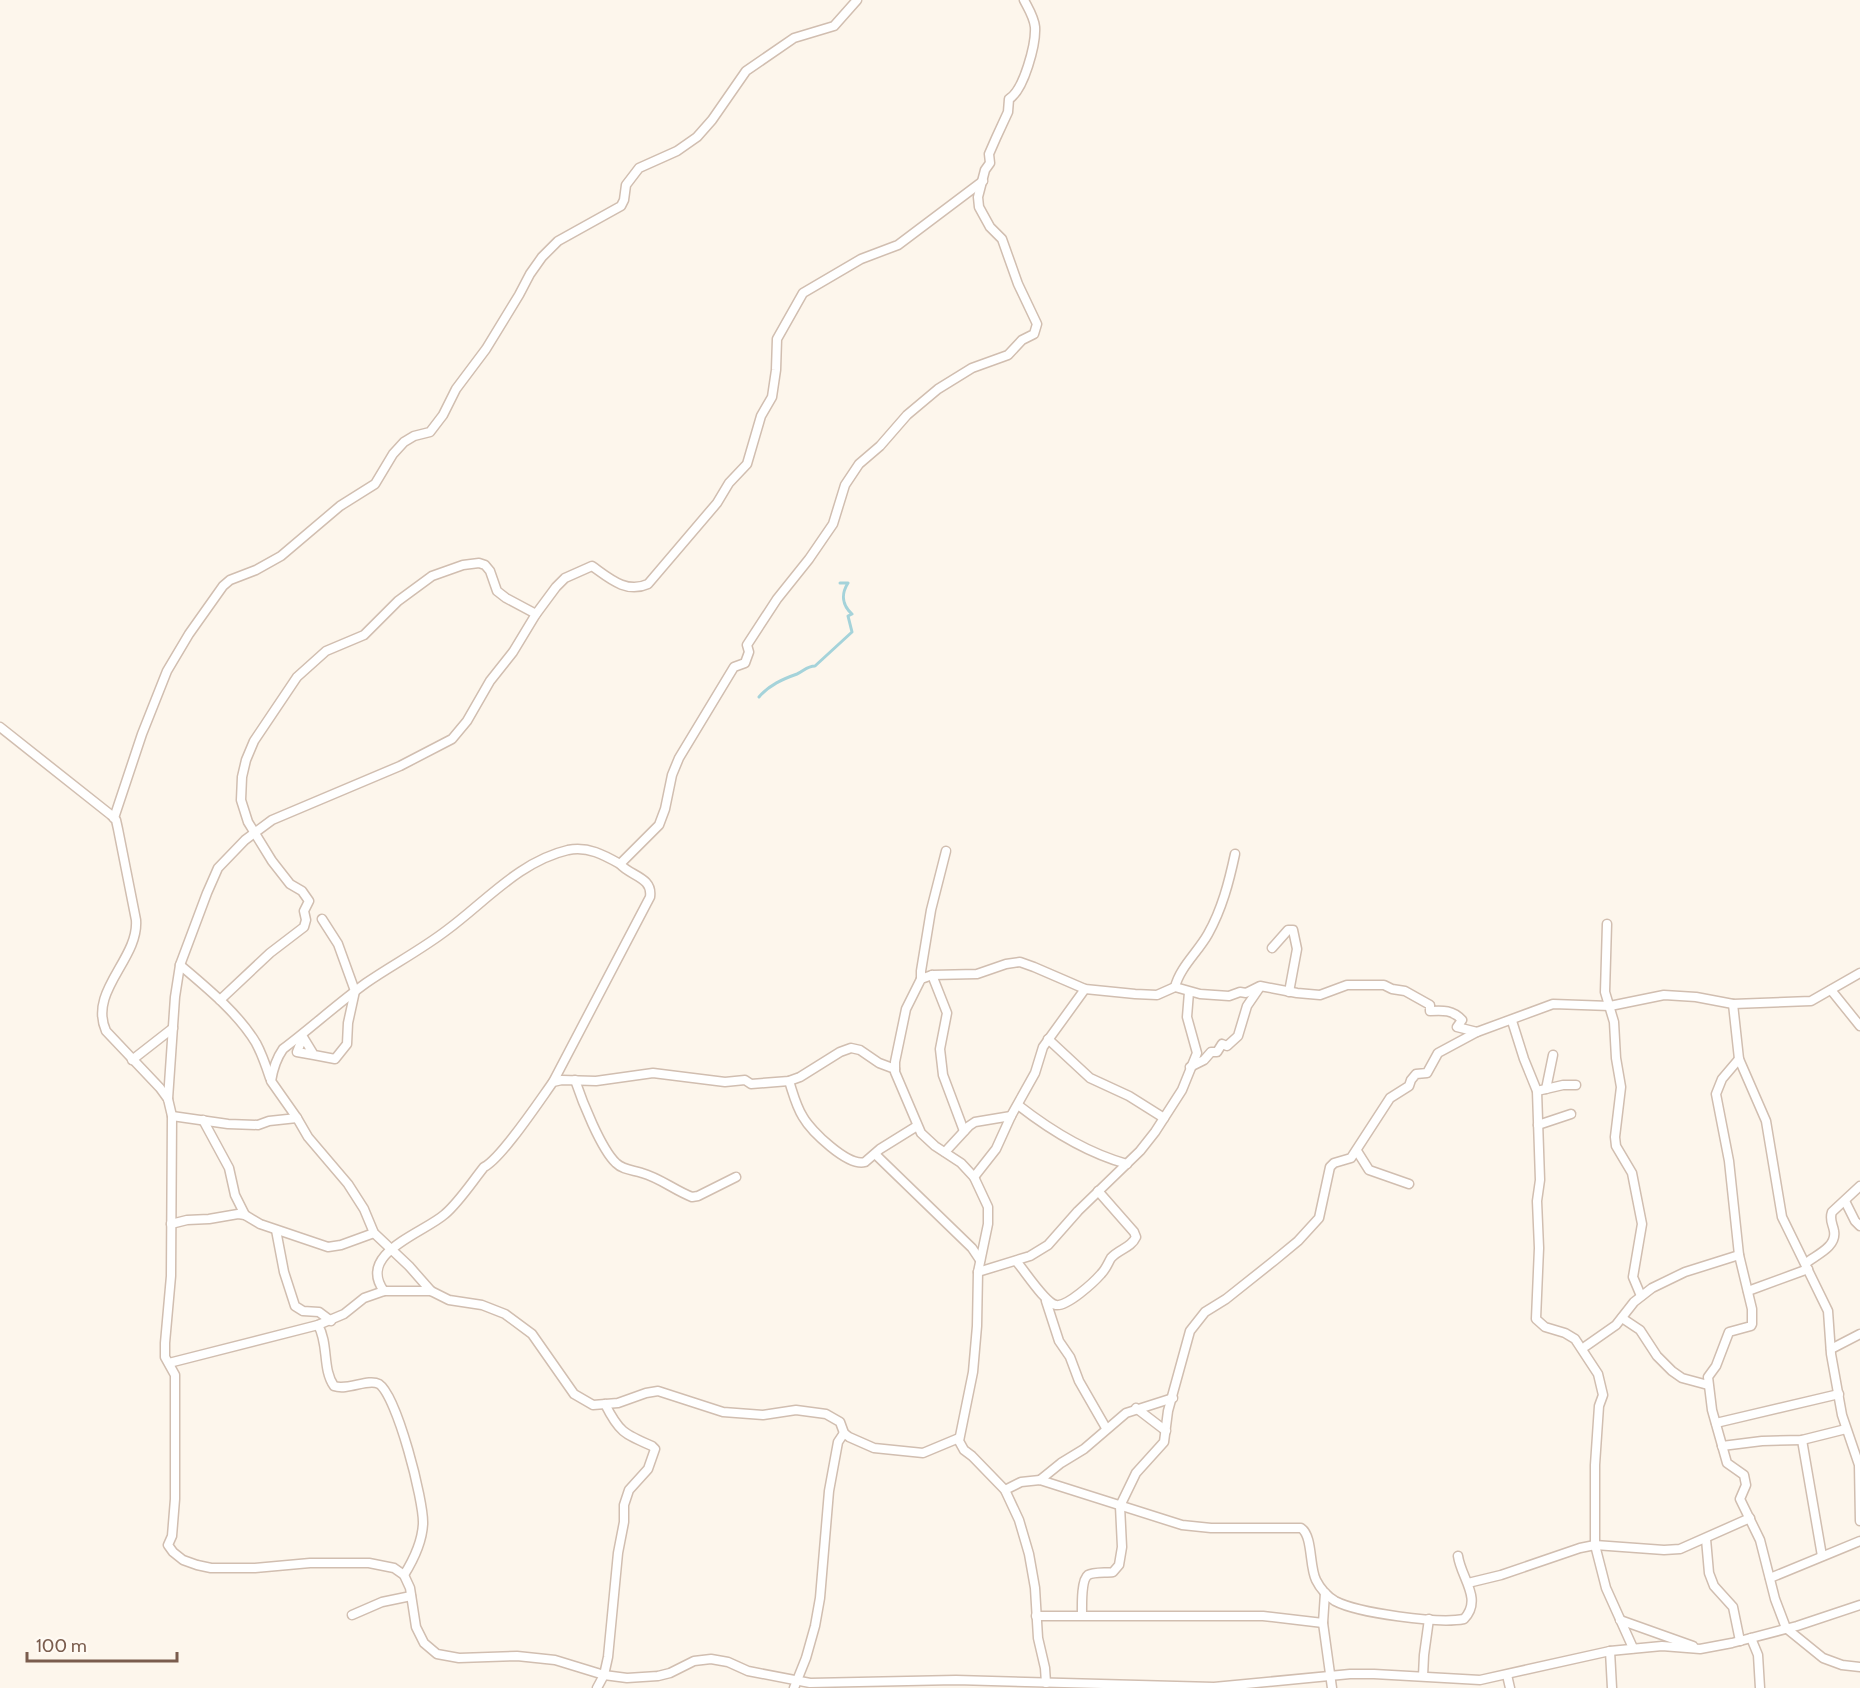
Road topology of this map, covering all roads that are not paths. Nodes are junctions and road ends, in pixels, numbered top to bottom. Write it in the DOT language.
graph roads {
  1 [pos="857,0"];
  2 [pos="1024,0"];
  3 [pos="983,182"];
  4 [pos="536,614"];
  5 [pos="0,727"];
  6 [pos="114,818"];
  7 [pos="254,832"];
  8 [pos="946,851"];
  9 [pos="1235,854"];
  10 [pos="620,864"];
  11 [pos="322,919"];
  12 [pos="1607,924"];
  13 [pos="1272,948"];
  14 [pos="180,965"];
  15 [pos="1860,973"];
  16 [pos="932,975"];
  17 [pos="921,979"];
  18 [pos="1260,986"];
  19 [pos="1175,987"];
  20 [pos="1085,988"];
  21 [pos="1831,990"];
  22 [pos="355,992"];
  23 [pos="1189,992"];
  24 [pos="1289,992"];
  25 [pos="220,1000"];
  26 [pos="1733,1004"];
  27 [pos="1610,1006"];
  28 [pos="1512,1021"];
  29 [pos="1860,1026"];
  30 [pos="173,1028"];
  31 [pos="1477,1032"];
  32 [pos="1048,1039"];
  33 [pos="314,1055"];
  34 [pos="1553,1055"];
  35 [pos="1739,1059"];
  36 [pos="132,1060"];
  37 [pos="1190,1067"];
  38 [pos="895,1069"];
  39 [pos="574,1080"];
  40 [pos="271,1081"];
  41 [pos="789,1081"];
  42 [pos="553,1082"];
  43 [pos="1576,1085"];
  44 [pos="1542,1090"];
  45 [pos="168,1099"];
  46 [pos="1018,1105"];
  47 [pos="1571,1114"];
  48 [pos="172,1116"];
  49 [pos="1011,1116"];
  50 [pos="297,1118"];
  51 [pos="1164,1118"];
  52 [pos="203,1120"];
  53 [pos="1538,1125"];
  54 [pos="917,1126"];
  55 [pos="964,1131"];
  56 [pos="1357,1151"];
  57 [pos="945,1152"];
  58 [pos="875,1154"];
  59 [pos="1127,1164"];
  60 [pos="736,1177"];
  61 [pos="974,1177"];
  62 [pos="1409,1184"];
  63 [pos="1860,1186"];
  64 [pos="1098,1191"];
  65 [pos="1845,1201"];
  66 [pos="245,1215"];
  67 [pos="171,1224"];
  68 [pos="1860,1226"];
  69 [pos="276,1230"];
  70 [pos="375,1233"];
  71 [pos="392,1249"];
  72 [pos="1739,1255"];
  73 [pos="980,1260"];
  74 [pos="1016,1261"];
  75 [pos="1807,1266"];
  76 [pos="978,1272"];
  77 [pos="384,1291"];
  78 [pos="431,1291"];
  79 [pos="1748,1291"];
  80 [pos="1641,1296"];
  81 [pos="1046,1301"];
  82 [pos="1061,1305"];
  83 [pos="1051,1316"];
  84 [pos="1622,1318"];
  85 [pos="331,1320"];
  86 [pos="318,1325"];
  87 [pos="1860,1334"];
  88 [pos="1586,1346"];
  89 [pos="1831,1349"];
  90 [pos="169,1363"];
  91 [pos="1708,1385"];
  92 [pos="1839,1394"];
  93 [pos="1173,1398"];
  94 [pos="605,1404"];
  95 [pos="1136,1408"];
  96 [pos="1716,1422"];
  97 [pos="1106,1428"];
  98 [pos="1846,1429"];
  99 [pos="1166,1431"];
  100 [pos="844,1433"];
  101 [pos="959,1438"];
  102 [pos="1802,1440"];
  103 [pos="1722,1446"];
  104 [pos="1858,1457"];
  105 [pos="1040,1480"];
  106 [pos="1005,1490"];
  107 [pos="1120,1506"];
  108 [pos="1750,1518"];
  109 [pos="1860,1521"];
  110 [pos="1706,1539"];
  111 [pos="1860,1541"];
  112 [pos="1595,1545"];
  113 [pos="1458,1556"];
  114 [pos="1822,1556"];
  115 [pos="404,1575"];
  116 [pos="1770,1578"];
  117 [pos="1467,1583"];
  118 [pos="1325,1593"];
  119 [pos="411,1596"];
  120 [pos="1860,1605"];
  121 [pos="352,1615"];
  122 [pos="1036,1616"];
  123 [pos="1082,1616"];
  124 [pos="1429,1619"];
  125 [pos="1620,1620"];
  126 [pos="1323,1623"];
  127 [pos="1786,1628"];
  128 [pos="1751,1638"];
  129 [pos="1740,1641"];
  130 [pos="1633,1648"];
  131 [pos="1700,1649"];
  132 [pos="1610,1651"];
  133 [pos="1860,1667"];
  134 [pos="604,1675"];
  135 [pos="1507,1675"];
  136 [pos="1330,1676"];
  137 [pos="1423,1676"];
  138 [pos="795,1685"];
  139 [pos="1048,1685"];
  140 [pos="1168,1687"];
  141 [pos="597,1688"];
  142 [pos="1332,1688"];
  143 [pos="1510,1688"];
  144 [pos="1612,1688"];
  145 [pos="1760,1688"];
  1 -- 6 [label="street"];
  2 -- 3 [label="street"];
  3 -- 4 [label="street"];
  3 -- 10 [label="street"];
  4 -- 7 [label="street"];
  4 -- 7 [label="street"];
  5 -- 6 [label="street"];
  6 -- 36 [label="street"];
  7 -- 14 [label="street"];
  7 -- 25 [label="street"];
  8 -- 17 [label="street"];
  9 -- 19 [label="street"];
  10 -- 22 [label="street"];
  10 -- 42 [label="street"];
  11 -- 22 [label="street"];
  12 -- 27 [label="street"];
  13 -- 24 [label="street"];
  14 -- 25 [label="street"];
  14 -- 30 [label="street"];
  15 -- 21 [label="street"];
  16 -- 17 [label="street"];
  16 -- 20 [label="street"];
  16 -- 55 [label="street"];
  17 -- 38 [label="street"];
  18 -- 23 [label="street"];
  18 -- 24 [label="street"];
  18 -- 37 [label="street"];
  19 -- 20 [label="street"];
  19 -- 23 [label="street"];
  20 -- 32 [label="street"];
  21 -- 26 [label="street"];
  21 -- 29 [label="street"];
  22 -- 33 [label="street"];
  22 -- 40 [label="street"];
  23 -- 37 [label="street"];
  24 -- 31 [label="street"];
  25 -- 40 [label="street"];
  26 -- 27 [label="street"];
  26 -- 35 [label="street"];
  27 -- 28 [label="street"];
  27 -- 80 [label="street"];
  28 -- 31 [label="street"];
  28 -- 44 [label="street"];
  30 -- 36 [label="street"];
  30 -- 45 [label="street"];
  31 -- 56 [label="street"];
  32 -- 46 [label="street"];
  32 -- 51 [label="street"];
  34 -- 44 [label="street"];
  35 -- 72 [label="street"];
  35 -- 75 [label="street"];
  36 -- 45 [label="street"];
  37 -- 51 [label="street"];
  38 -- 41 [label="street"];
  38 -- 54 [label="street"];
  39 -- 41 [label="street"];
  39 -- 42 [label="street"];
  39 -- 60 [label="street"];
  40 -- 50 [label="street"];
  41 -- 58 [label="street"];
  42 -- 71 [label="street"];
  43 -- 44 [label="street"];
  44 -- 53 [label="street"];
  45 -- 48 [label="street"];
  46 -- 49 [label="street"];
  46 -- 59 [label="street"];
  47 -- 53 [label="street"];
  48 -- 52 [label="street"];
  48 -- 67 [label="street"];
  49 -- 55 [label="street"];
  49 -- 61 [label="street"];
  50 -- 52 [label="street"];
  50 -- 70 [label="street"];
  51 -- 59 [label="street"];
  52 -- 66 [label="street"];
  53 -- 112 [label="street"];
  54 -- 57 [label="street"];
  54 -- 58 [label="street"];
  55 -- 57 [label="street"];
  56 -- 62 [label="street"];
  56 -- 93 [label="street"];
  57 -- 61 [label="street"];
  58 -- 73 [label="street"];
  59 -- 64 [label="street"];
  61 -- 73 [label="street"];
  63 -- 65 [label="street"];
  64 -- 74 [label="street"];
  64 -- 82 [label="street"];
  65 -- 68 [label="street"];
  65 -- 75 [label="street"];
  66 -- 67 [label="street"];
  66 -- 69 [label="street"];
  67 -- 90 [label="street"];
  69 -- 70 [label="street"];
  69 -- 85 [label="street"];
  70 -- 71 [label="street"];
  71 -- 77 [label="street"];
  71 -- 78 [label="street"];
  72 -- 79 [label="street"];
  72 -- 80 [label="street"];
  73 -- 76 [label="street"];
  74 -- 76 [label="street"];
  74 -- 81 [label="street"];
  75 -- 79 [label="street"];
  75 -- 89 [label="street"];
  76 -- 101 [label="street"];
  77 -- 78 [label="street"];
  77 -- 85 [label="street"];
  78 -- 94 [label="street"];
  79 -- 91 [label="street"];
  80 -- 84 [label="street"];
  81 -- 82 [label="street"];
  81 -- 83 [label="street"];
  82 -- 83 [label="street"];
  83 -- 97 [label="street"];
  84 -- 88 [label="street"];
  84 -- 91 [label="street"];
  85 -- 86 [label="street"];
  86 -- 90 [label="street"];
  86 -- 115 [label="street"];
  87 -- 89 [label="street"];
  89 -- 92 [label="street"];
  90 -- 115 [label="street"];
  91 -- 96 [label="street"];
  92 -- 96 [label="street"];
  92 -- 98 [label="street"];
  93 -- 95 [label="street"];
  93 -- 99 [label="street"];
  94 -- 100 [label="street"];
  94 -- 134 [label="street"];
  95 -- 97 [label="street"];
  95 -- 99 [label="street"];
  96 -- 103 [label="street"];
  97 -- 105 [label="street"];
  98 -- 102 [label="street"];
  98 -- 104 [label="street"];
  99 -- 107 [label="street"];
  100 -- 101 [label="street"];
  100 -- 138 [label="street"];
  101 -- 106 [label="street"];
  102 -- 103 [label="street"];
  102 -- 114 [label="street"];
  103 -- 108 [label="street"];
  104 -- 109 [label="street"];
  105 -- 106 [label="street"];
  105 -- 107 [label="street"];
  106 -- 122 [label="street"];
  107 -- 118 [label="street"];
  107 -- 123 [label="street"];
  108 -- 110 [label="street"];
  108 -- 116 [label="street"];
  110 -- 112 [label="street"];
  110 -- 129 [label="street"];
  111 -- 114 [label="street"];
  112 -- 117 [label="street"];
  112 -- 125 [label="street"];
  113 -- 117 [label="street"];
  114 -- 116 [label="street"];
  115 -- 119 [label="street"];
  116 -- 127 [label="street"];
  117 -- 124 [label="street"];
  118 -- 124 [label="street"];
  118 -- 126 [label="street"];
  119 -- 121 [label="street"];
  119 -- 134 [label="street"];
  120 -- 127 [label="street"];
  122 -- 123 [label="street"];
  122 -- 139 [label="street"];
  123 -- 126 [label="street"];
  124 -- 137 [label="street"];
  125 -- 130 [label="street"];
  125 -- 131 [label="street"];
  126 -- 136 [label="street"];
  127 -- 128 [label="street"];
  127 -- 133 [label="street"];
  128 -- 129 [label="street"];
  128 -- 145 [label="street"];
  129 -- 131 [label="street"];
  130 -- 131 [label="street"];
  130 -- 132 [label="street"];
  132 -- 135 [label="street"];
  132 -- 144 [label="street"];
  134 -- 138 [label="street"];
  134 -- 141 [label="street"];
  135 -- 137 [label="street"];
  135 -- 143 [label="street"];
  136 -- 137 [label="street"];
  136 -- 140 [label="street"];
  136 -- 142 [label="street"];
  138 -- 139 [label="street"];
  139 -- 140 [label="street"];
}
